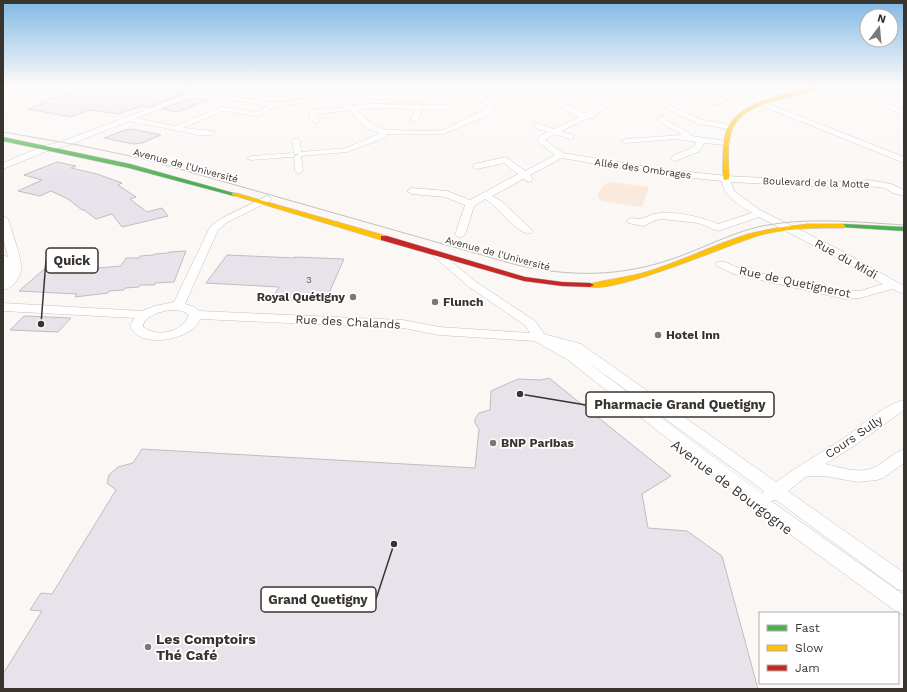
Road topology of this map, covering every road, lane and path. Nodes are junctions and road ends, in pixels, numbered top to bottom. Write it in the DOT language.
graph roads {
  1 [pos="132,117"];
  2 [pos="202,117"];
  3 [pos="312,117"];
  4 [pos="360,117"];
  5 [pos="475,117"];
  6 [pos="583,117"];
  7 [pos="692,117"];
  8 [pos="737,117"];
  9 [pos="796,117"];
  10 [pos="128,119"];
  11 [pos="662,119"];
  12 [pos="316,121"];
  13 [pos="538,126"];
  14 [pos="730,127"];
  15 [pos="176,128"];
  16 [pos="385,132"];
  17 [pos="554,132"];
  18 [pos="211,133"];
  19 [pos="3,135"];
  20 [pos="570,137"];
  21 [pos="689,138"];
  22 [pos="3,139"];
  23 [pos="296,140"];
  24 [pos="701,140"];
  25 [pos="625,141"];
  26 [pos="25,143"];
  27 [pos="727,143"];
  28 [pos="56,146"];
  29 [pos="494,150"];
  30 [pos="30,154"];
  31 [pos="297,154"];
  32 [pos="561,155"];
  33 [pos="251,158"];
  34 [pos="675,159"];
  35 [pos="506,160"];
  36 [pos="904,160"];
  37 [pos="476,166"];
  38 [pos="3,170"];
  39 [pos="299,171"];
  40 [pos="526,177"];
  41 [pos="726,179"];
  42 [pos="412,192"];
  43 [pos="904,192"];
  44 [pos="485,196"];
  45 [pos="263,200"];
  46 [pos="470,204"];
  47 [pos="761,213"];
  48 [pos="3,219"];
  49 [pos="631,222"];
  50 [pos="787,228"];
  51 [pos="904,230"];
  52 [pos="527,231"];
  53 [pos="460,235"];
  54 [pos="437,255"];
  55 [pos="3,258"];
  56 [pos="721,264"];
  57 [pos="3,280"];
  58 [pos="624,282"];
  59 [pos="893,285"];
  60 [pos="3,287"];
  61 [pos="904,292"];
  62 [pos="3,306"];
  63 [pos="178,306"];
  64 [pos="144,315"];
  65 [pos="194,316"];
  66 [pos="528,330"];
  67 [pos="567,349"];
  68 [pos="904,405"];
  69 [pos="904,455"];
  70 [pos="804,470"];
  71 [pos="769,495"];
  72 [pos="904,583"];
  73 [pos="904,591"];
  74 [pos="904,606"];
  75 [pos="904,613"];
  1 -- 10 [label="street"];
  2 -- 15 [label="street"];
  3 -- 12 [label="street"];
  4 -- 16 [label="street"];
  5 -- 16 [label="street"];
  6 -- 17 [label="street"];
  7 -- 14 [label="street"];
  8 -- 14 [label="main road"];
  9 -- 36 [label="street"];
  10 -- 15 [label="street"];
  10 -- 28 [label="street"];
  11 -- 21 [label="street"];
  13 -- 17 [label="street"];
  14 -- 27 [label="main road"];
  15 -- 18 [label="street"];
  16 -- 31 [label="street"];
  17 -- 20 [label="street"];
  17 -- 32 [label="street"];
  19 -- 28 [label="main road, Avenue de l'Université"];
  21 -- 24 [label="street"];
  21 -- 25 [label="street"];
  22 -- 26 [label="main road, Avenue de l'Université"];
  23 -- 31 [label="street"];
  24 -- 27 [label="street"];
  24 -- 34 [label="street"];
  26 -- 28 [label="main road, Avenue de l'Université"];
  26 -- 30 [label="street"];
  27 -- 41 [label="main road"];
  28 -- 30 [label="street"];
  28 -- 38 [label="street"];
  28 -- 45 [label="main road, Avenue de l'Université"];
  29 -- 35 [label="street"];
  30 -- 38 [label="street"];
  31 -- 33 [label="street"];
  31 -- 39 [label="street"];
  32 -- 40 [label="street"];
  32 -- 41 [label="street, Allée des Ombrages"];
  35 -- 37 [label="street"];
  35 -- 40 [label="street"];
  40 -- 44 [label="street"];
  41 -- 43 [label="street, Boulevard de la Motte"];
  41 -- 47 [label="street"];
  42 -- 46 [label="street"];
  44 -- 46 [label="street"];
  44 -- 52 [label="street"];
  45 -- 54 [label="main road, Avenue de l'Université"];
  45 -- 58 [label="main road, Avenue de l'Université"];
  45 -- 63 [label="street"];
  46 -- 53 [label="street"];
  47 -- 49 [label="street"];
  47 -- 50 [label="street"];
  48 -- 60 [label="street"];
  50 -- 51 [label="main road"];
  50 -- 58 [label="main road"];
  50 -- 59 [label="street, Rue du Midi"];
  54 -- 58 [label="main road, Avenue de l'Université"];
  54 -- 66 [label="street"];
  55 -- 57 [label="street"];
  56 -- 59 [label="street, Rue de Quetignerot"];
  59 -- 61 [label="street, Rue du Midi"];
  62 -- 64 [label="street"];
  63 -- 64 [label="street"];
  63 -- 65 [label="street, Rue des Chalands"];
  64 -- 65 [label="street"];
  65 -- 66 [label="street, Rue des Chalands"];
  66 -- 67 [label="street, Avenue de Bourgogne"];
  67 -- 71 [label="street, Avenue de Bourgogne"];
  67 -- 75 [label="street, Avenue de Bourgogne"];
  68 -- 70 [label="street, Cours Sully"];
  69 -- 70 [label="street, Cours Sully"];
  70 -- 71 [label="street, Cours Sully"];
  71 -- 72 [label="street, Avenue de Bourgogne"];
  71 -- 73 [label="street, Avenue de Bourgogne"];
  71 -- 74 [label="street, Avenue de Bourgogne"];
}
